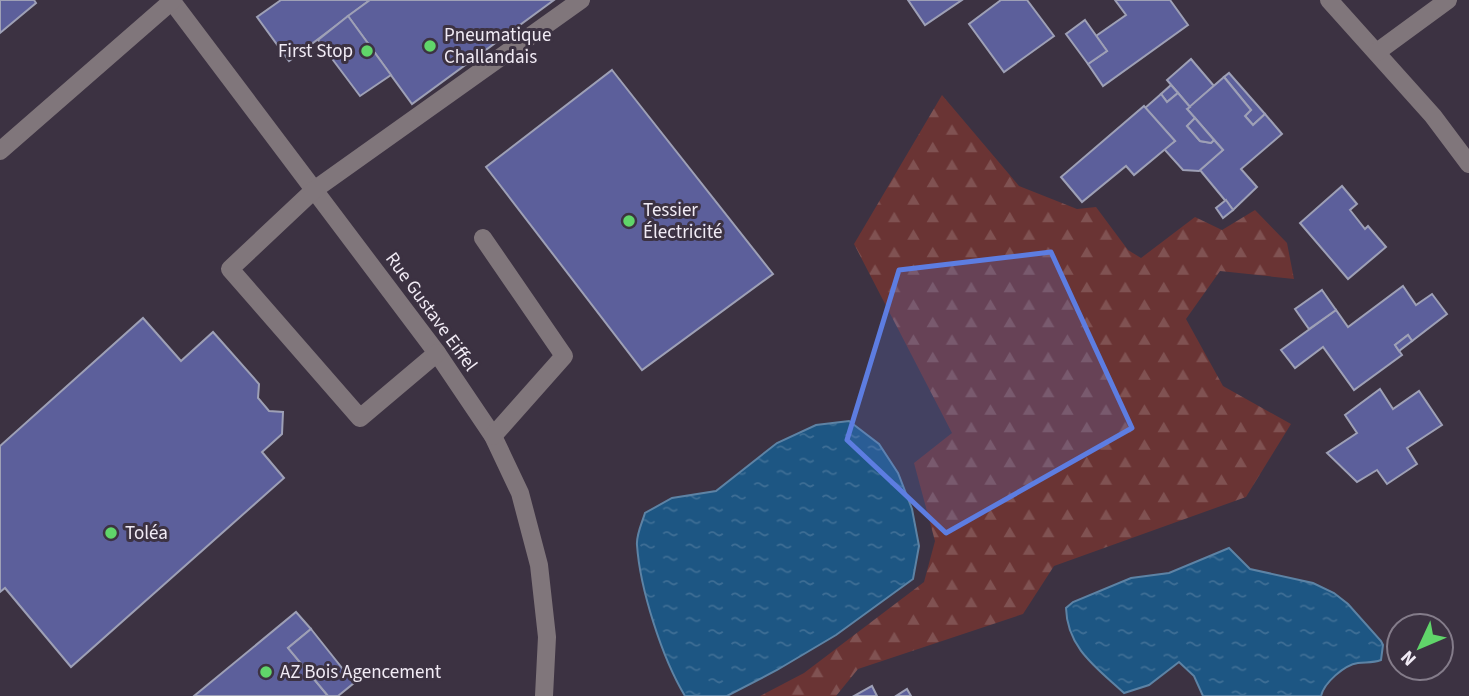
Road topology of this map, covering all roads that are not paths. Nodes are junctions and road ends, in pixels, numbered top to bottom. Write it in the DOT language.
graph roads {
  1 [pos="580,0"];
  2 [pos="1329,0"];
  3 [pos="1448,0"];
  4 [pos="171,1"];
  5 [pos="1377,52"];
  6 [pos="0,151"];
  7 [pos="1469,163"];
  8 [pos="314,190"];
  9 [pos="483,238"];
  10 [pos="437,353"];
  11 [pos="493,436"];
  12 [pos="544,696"];
  1 -- 8 [label="street"];
  2 -- 5 [label="street"];
  3 -- 5 [label="street"];
  4 -- 6 [label="street"];
  4 -- 8 [label="street, Rue Gustave Eiffel"];
  5 -- 7 [label="street"];
  8 -- 10 [label="street, Rue Gustave Eiffel"];
  8 -- 10 [label="street"];
  9 -- 11 [label="street"];
  10 -- 11 [label="street, Rue Gustave Eiffel"];
  11 -- 12 [label="street, Rue Gustave Eiffel"];
}
